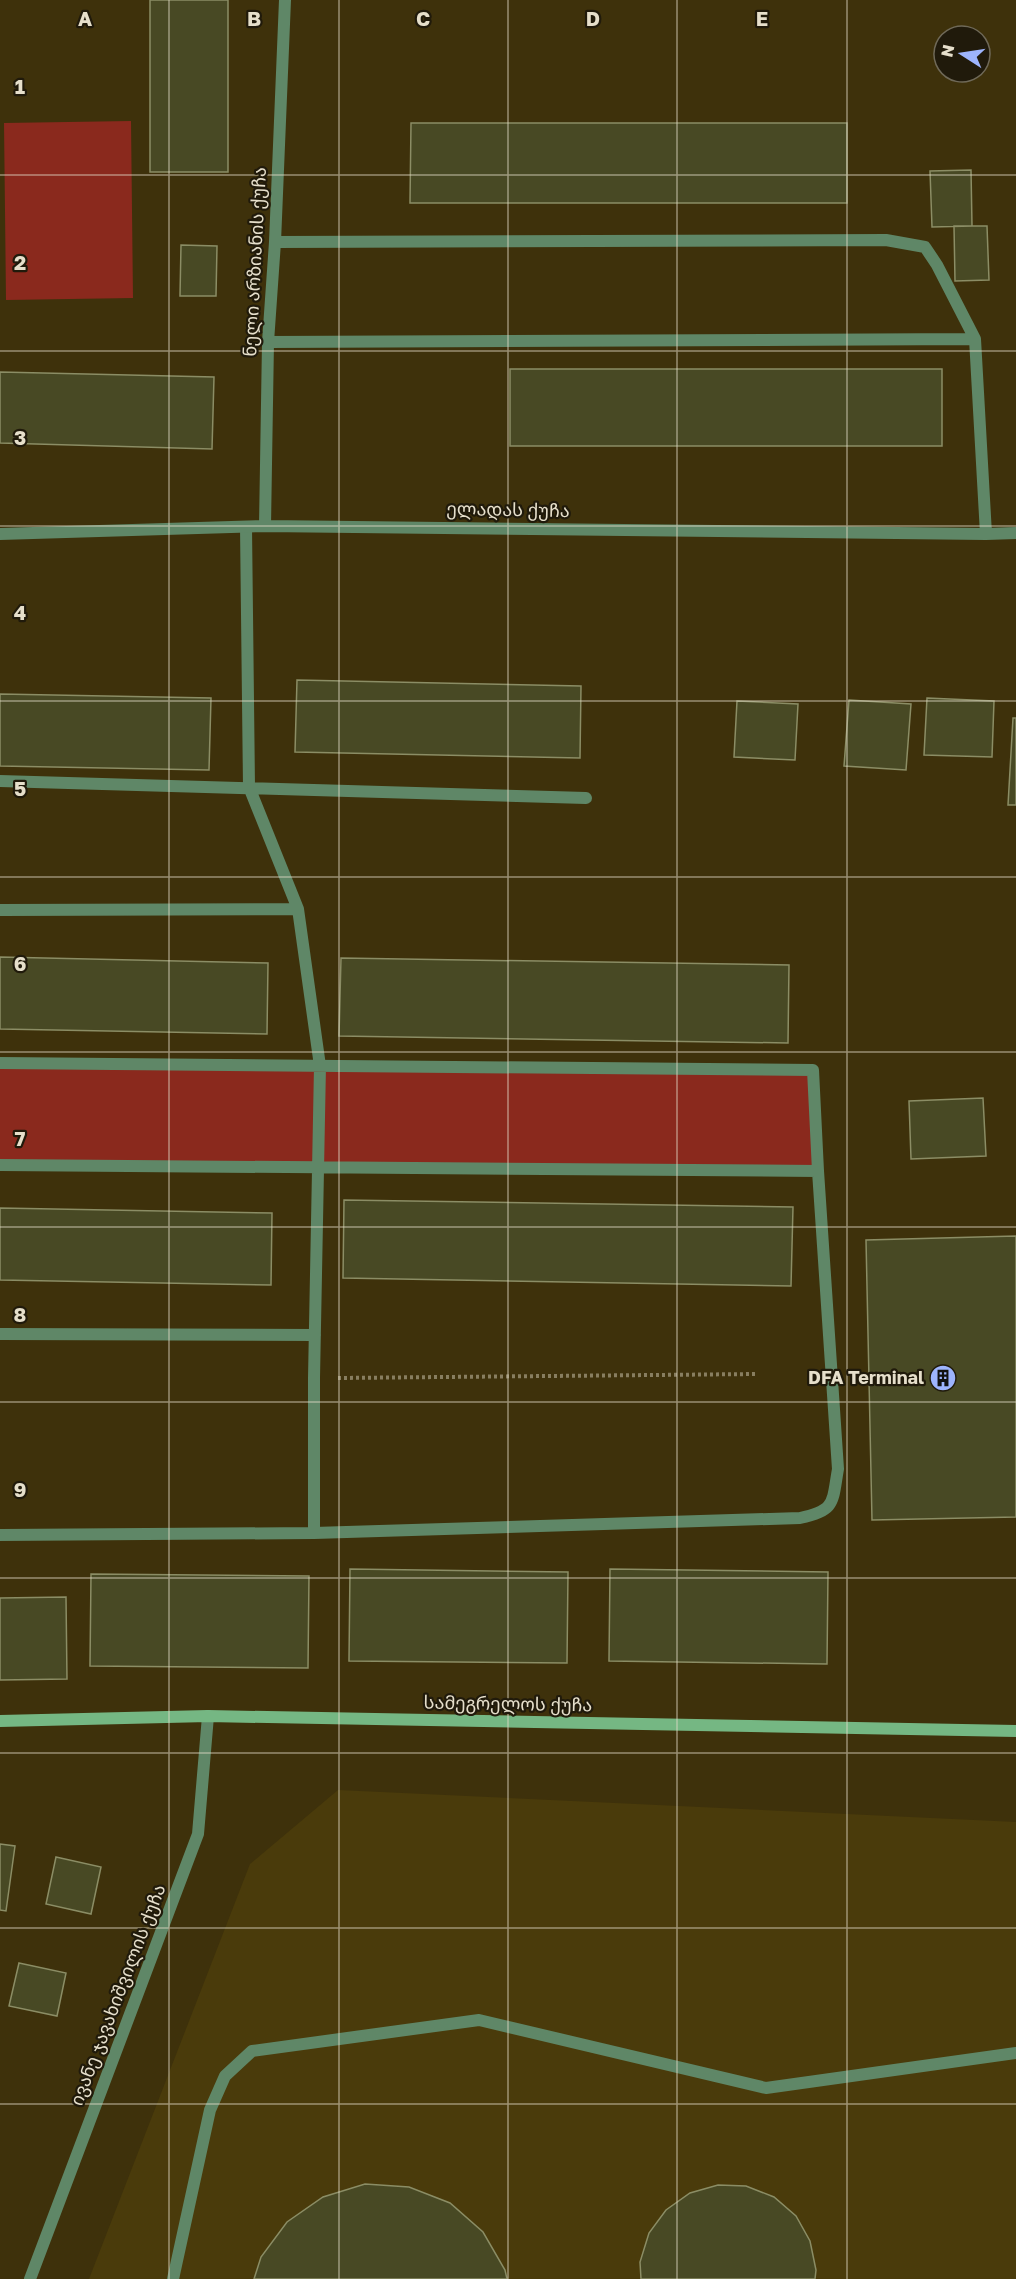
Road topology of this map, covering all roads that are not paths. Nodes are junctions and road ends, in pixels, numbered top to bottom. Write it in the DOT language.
graph roads {
  1 [pos="285,0"];
  2 [pos="274,242"];
  3 [pos="975,339"];
  4 [pos="268,342"];
  5 [pos="265,526"];
  6 [pos="246,527"];
  7 [pos="1016,533"];
  8 [pos="0,534"];
  9 [pos="986,534"];
  10 [pos="0,781"];
  11 [pos="249,787"];
  12 [pos="586,798"];
  13 [pos="298,909"];
  14 [pos="0,910"];
  15 [pos="0,1063"];
  16 [pos="320,1066"];
  17 [pos="0,1165"];
  18 [pos="317,1168"];
  19 [pos="818,1171"];
  20 [pos="0,1334"];
  21 [pos="315,1335"];
  22 [pos="314,1533"];
  23 [pos="0,1535"];
  24 [pos="208,1716"];
  25 [pos="0,1721"];
  26 [pos="1016,1731"];
  27 [pos="1016,2053"];
  28 [pos="30,2279"];
  29 [pos="173,2279"];
  1 -- 2 [label="street, ნელი არზიანის ქუჩა"];
  2 -- 3 [label="street"];
  2 -- 4 [label="street, ნელი არზიანის ქუჩა"];
  3 -- 4 [label="street"];
  3 -- 9 [label="street"];
  4 -- 5 [label="street, ნელი არზიანის ქუჩა"];
  5 -- 6 [label="street, ელადას ქუჩა"];
  5 -- 9 [label="street, ელადას ქუჩა"];
  6 -- 8 [label="street, ელადას ქუჩა"];
  6 -- 11 [label="street"];
  7 -- 9 [label="street, ელადას ქუჩა"];
  10 -- 11 [label="street"];
  11 -- 12 [label="street"];
  11 -- 13 [label="street"];
  13 -- 14 [label="street"];
  13 -- 16 [label="street"];
  15 -- 16 [label="street"];
  16 -- 18 [label="street"];
  16 -- 19 [label="street"];
  17 -- 18 [label="street"];
  18 -- 19 [label="street"];
  18 -- 21 [label="street"];
  19 -- 22 [label="street"];
  20 -- 21 [label="street"];
  21 -- 22 [label="street"];
  22 -- 23 [label="street"];
  24 -- 25 [label="main road, სამეგრელოს ქუჩა"];
  24 -- 26 [label="main road, სამეგრელოს ქუჩა"];
  24 -- 28 [label="street, ივანე ჯავახიშვილის ქუჩა"];
  27 -- 29 [label="street"];
}
